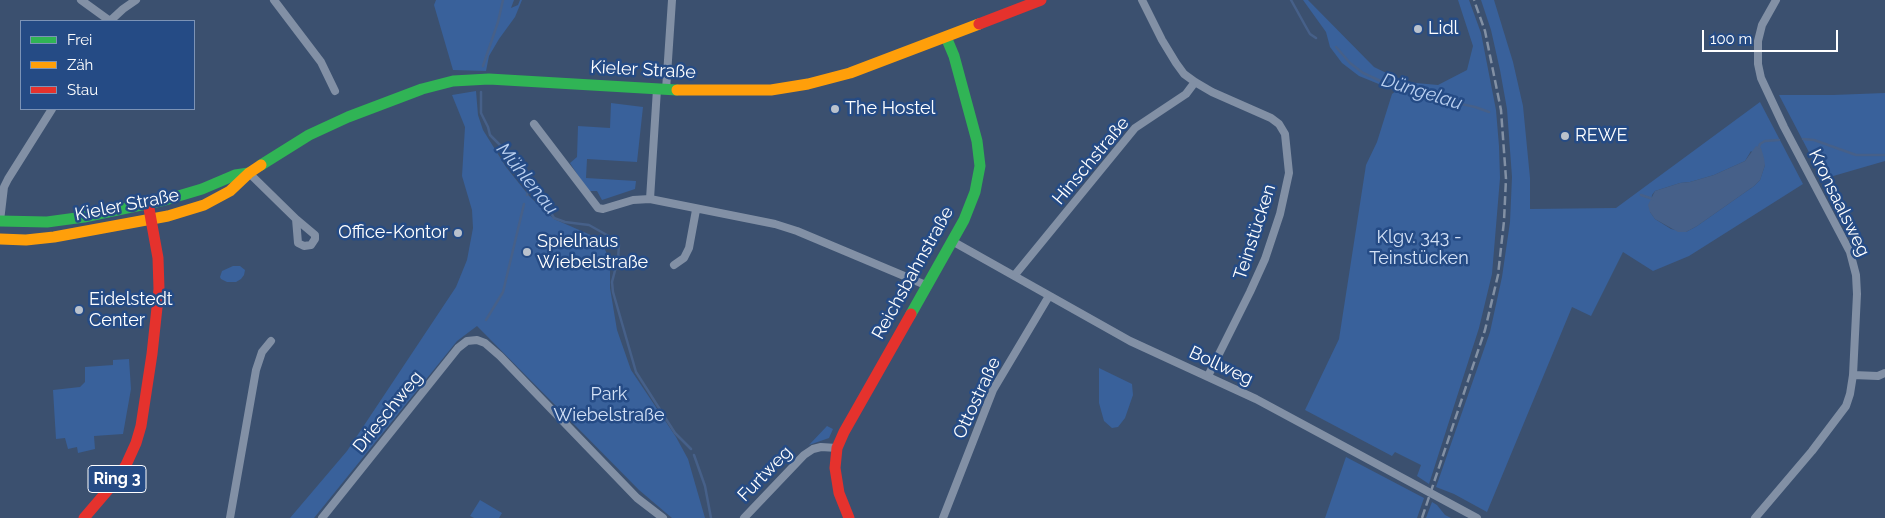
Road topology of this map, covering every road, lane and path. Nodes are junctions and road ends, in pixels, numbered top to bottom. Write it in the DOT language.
graph roads {
  1 [pos="81,0"];
  2 [pos="136,0"];
  3 [pos="274,0"];
  4 [pos="672,0"];
  5 [pos="1038,0"];
  6 [pos="1142,0"];
  7 [pos="1776,0"];
  8 [pos="109,20"];
  9 [pos="111,20"];
  10 [pos="946,36"];
  11 [pos="1195,82"];
  12 [pos="662,90"];
  13 [pos="335,92"];
  14 [pos="51,110"];
  15 [pos="534,124"];
  16 [pos="249,173"];
  17 [pos="650,199"];
  18 [pos="148,203"];
  19 [pos="696,210"];
  20 [pos="151,219"];
  21 [pos="296,219"];
  22 [pos="0,221"];
  23 [pos="0,239"];
  24 [pos="952,242"];
  25 [pos="674,265"];
  26 [pos="1014,276"];
  27 [pos="928,286"];
  28 [pos="1049,296"];
  29 [pos="271,341"];
  30 [pos="1885,373"];
  31 [pos="1853,375"];
  32 [pos="1208,376"];
  33 [pos="837,448"];
  34 [pos="84,518"];
  35 [pos="230,518"];
  36 [pos="322,518"];
  37 [pos="663,518"];
  38 [pos="744,518"];
  39 [pos="849,518"];
  40 [pos="942,518"];
  41 [pos="1477,518"];
  42 [pos="1754,518"];
  1 -- 8 [label="street"];
  2 -- 9 [label="street"];
  3 -- 13 [label="street"];
  4 -- 12 [label="street"];
  5 -- 10 [label="main road, Kieler Straße"];
  6 -- 11 [label="street"];
  7 -- 31 [label="street, Kronsaalsweg"];
  10 -- 12 [label="main road, Kieler Straße"];
  10 -- 24 [label="main road, Reichsbahnstraße"];
  11 -- 26 [label="street, Hinschstraße"];
  11 -- 32 [label="street, Teinstücken"];
  12 -- 16 [label="main road, Kieler Straße"];
  12 -- 17 [label="street"];
  14 -- 22 [label="street"];
  15 -- 17 [label="street"];
  16 -- 18 [label="main road, Kieler Straße"];
  16 -- 20 [label="main road, Kieler Straße"];
  16 -- 21 [label="street"];
  17 -- 19 [label="street"];
  18 -- 20 [label="main road, Ring 3"];
  18 -- 22 [label="main road, Kieler Straße"];
  19 -- 25 [label="street"];
  19 -- 27 [label="street"];
  20 -- 23 [label="main road, Kieler Straße"];
  20 -- 34 [label="main road, Ring 3"];
  24 -- 26 [label="street, Bollweg"];
  24 -- 27 [label="main road, Reichsbahnstraße"];
  26 -- 28 [label="street, Bollweg"];
  27 -- 33 [label="main road, Reichsbahnstraße"];
  28 -- 32 [label="street, Bollweg"];
  28 -- 40 [label="street, Ottostraße"];
  29 -- 35 [label="street"];
  30 -- 31 [label="street"];
  31 -- 42 [label="street, Kronsaalsweg"];
  32 -- 41 [label="street, Bollweg"];
  33 -- 38 [label="street, Furtweg"];
  33 -- 39 [label="main road, Reichsbahnstraße"];
  36 -- 37 [label="street, Drieschweg"];
}
